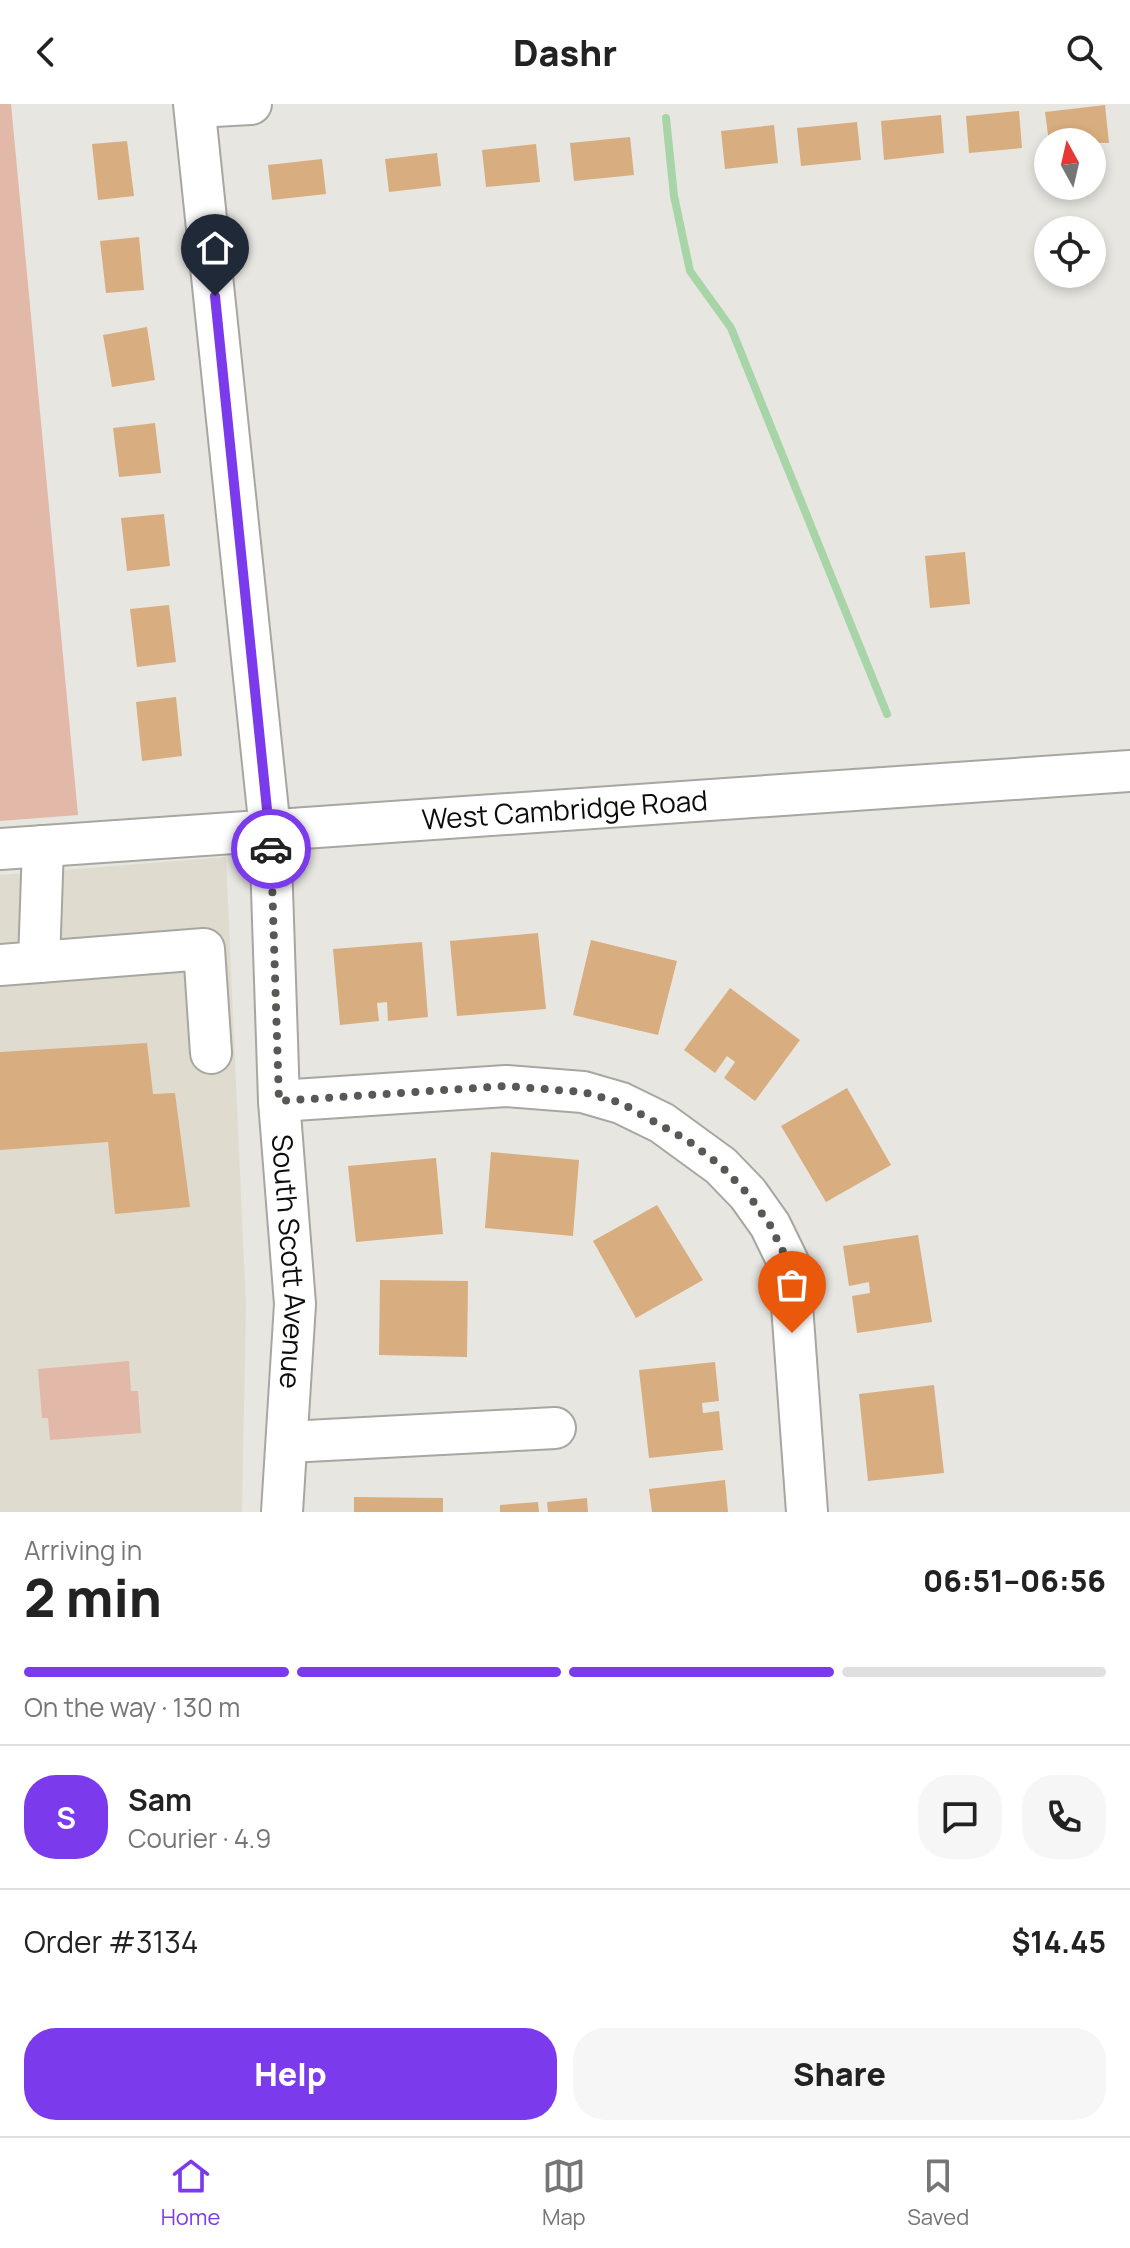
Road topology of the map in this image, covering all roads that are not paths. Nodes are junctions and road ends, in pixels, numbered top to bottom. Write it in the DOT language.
graph roads {
  1 [pos="251,104"];
  2 [pos="195,106"];
  3 [pos="1130,771"];
  4 [pos="270,830"];
  5 [pos="43,846"];
  6 [pos="0,849"];
  7 [pos="19,964"];
  8 [pos="211,1053"];
  9 [pos="279,1101"];
  10 [pos="555,1428"];
  11 [pos="288,1442"];
  12 [pos="282,1512"];
  13 [pos="807,1512"];
  1 -- 2 [label="street"];
  2 -- 4 [label="street, South Scott Avenue"];
  3 -- 4 [label="street, West Cambridge Road"];
  4 -- 5 [label="street, West Cambridge Road"];
  4 -- 9 [label="street, South Scott Avenue"];
  5 -- 6 [label="street, West Cambridge Road"];
  5 -- 7 [label="street"];
  7 -- 8 [label="street"];
  9 -- 11 [label="street, South Scott Avenue"];
  9 -- 13 [label="street"];
  10 -- 11 [label="street"];
  11 -- 12 [label="street, South Scott Avenue"];
}
